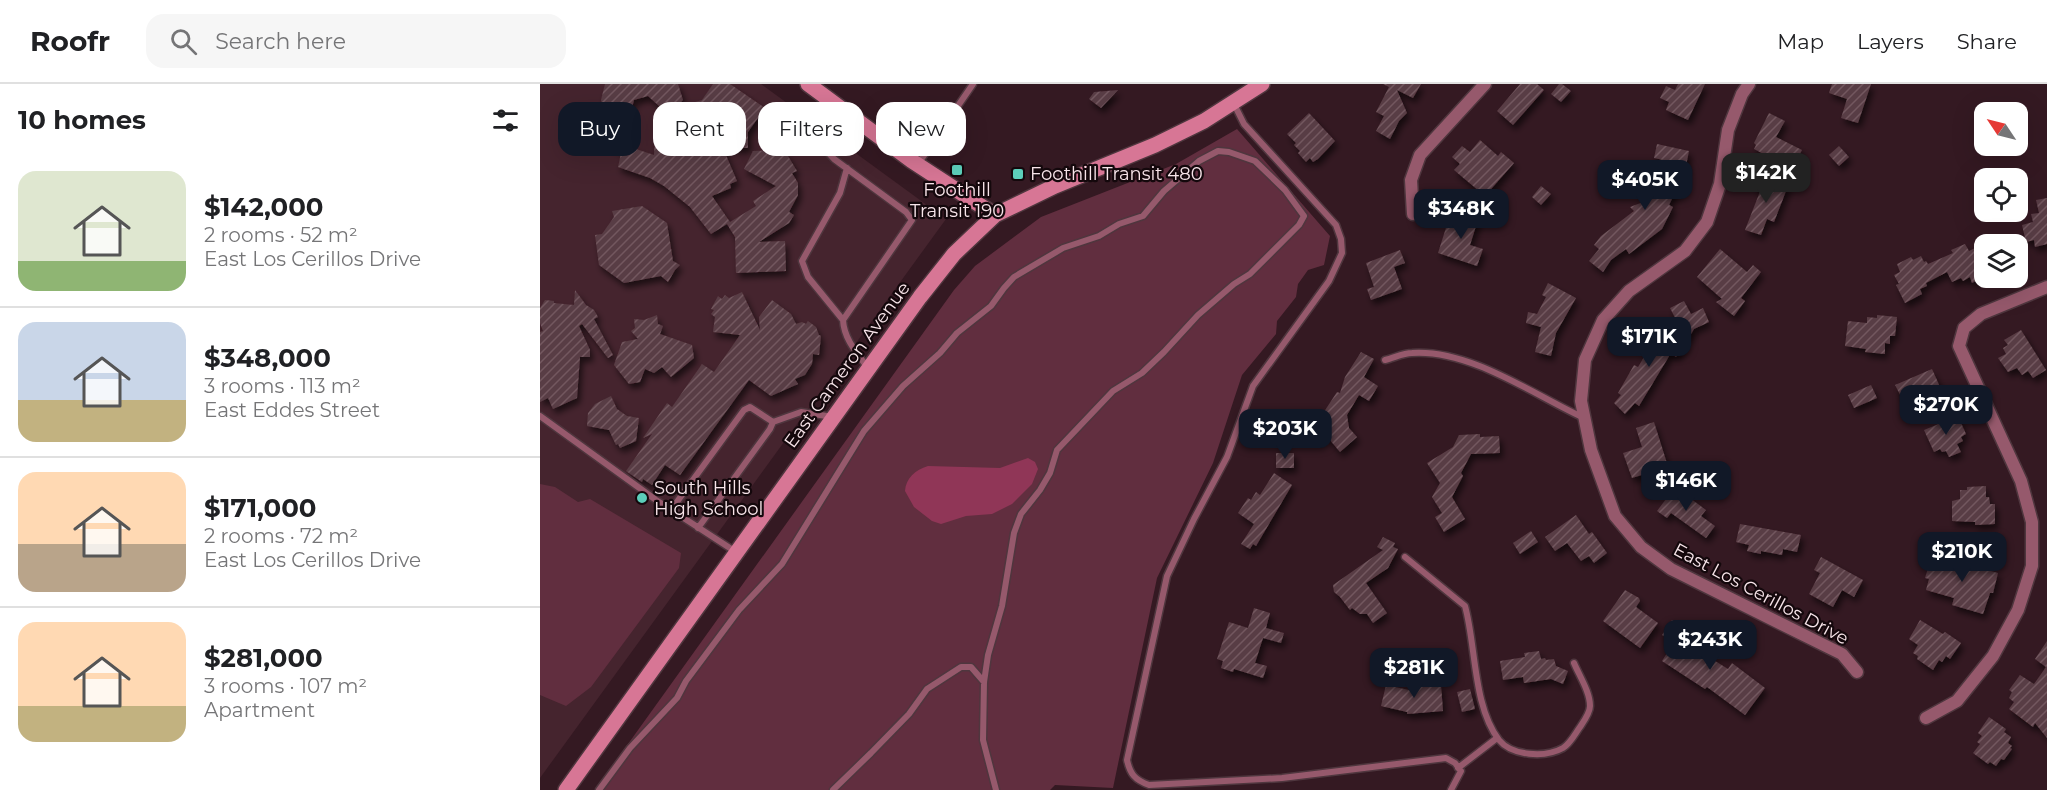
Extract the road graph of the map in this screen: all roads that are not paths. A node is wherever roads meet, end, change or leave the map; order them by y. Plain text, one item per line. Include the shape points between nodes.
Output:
1 (808, 84) edge
2 (974, 84) edge
3 (1262, 84) edge
4 (1485, 84) edge
5 (1749, 84) edge
6 (832, 102) edge
7 (1233, 103) junction
8 (864, 125) edge
9 (831, 156) edge
10 (918, 165) junction
11 (847, 168) junction
12 (995, 214) junction
13 (1413, 214) dead end
14 (2047, 287) edge
15 (843, 320) junction
16 (1385, 360) dead end
17 (868, 368) junction
18 (540, 416) edge
19 (834, 417) junction
20 (1584, 418) junction
21 (773, 422) junction
22 (671, 510) junction
23 (698, 528) junction
24 (736, 553) junction
25 (1405, 557) dead end
26 (1574, 663) dead end
27 (1857, 672) dead end
28 (984, 682) junction
29 (1926, 718) dead end
30 (1497, 738) junction
31 (1458, 768) junction
32 (566, 790) edge
33 (599, 790) edge
34 (832, 790) edge
35 (996, 790) edge
36 (1451, 790) edge

1 - 6 main road
2 - 10 lane
3 - 7 main road, East Cameron Avenue
4 - 13 street via 1420,155 1410,180
5 - 20 street, East Los Cerillos Drive via 1728,130 1720,184 1707,222 1685,250 1629,291 1603,320 1585,360 1581,401
7 - 12 main road, East Cameron Avenue via 1155,145
7 - 31 lane via 1244,124 1336,225 1342,253 1329,281 1253,386 1227,457 1167,576 1127,760 1129,770 1137,780 1149,785 1282,778 1446,758
8 - 10 main road
9 - 11 lane
10 - 12 main road
11 - 15 lane via 840,193 802,261 808,277
11 - 15 lane via 912,220
12 - 17 main road, East Cameron Avenue via 936,275
14 - 29 street via 1982,314 1964,328 1959,346 2021,481 2032,522 2031,566 2018,610 1993,656 1957,701
15 - 17 lane via 848,340
16 - 20 lane via 1411,352 1437,354 1472,364
17 - 19 main road, East Cameron Avenue
18 - 22 lane
19 - 21 lane via 801,412
19 - 24 main road, East Cameron Avenue
20 - 27 street, East Los Cerillos Drive via 1615,516 1641,548 1671,569 1842,654
21 - 22 lane via 750,406 744,410
21 - 23 lane
22 - 23 lane
23 - 24 lane
24 - 32 main road, East Cameron Avenue
25 - 30 lane via 1465,606 1478,687
26 - 30 lane via 1589,696 1590,709 1563,748 1543,754 1511,751
28 - 33 lane via 1014,533 1021,514 1050,473 1057,450 1113,391 1142,373 1198,315 1250,274 1304,216 1280,184 1255,161 1218,151 1199,161 1164,191 1143,216 1063,248 1014,278 991,306 903,386 864,431 782,564 739,610 677,698 630,748
28 - 34 lane via 971,667 961,667 927,689 909,714
28 - 35 lane via 983,740
30 - 31 lane
31 - 36 lane via 1461,771

